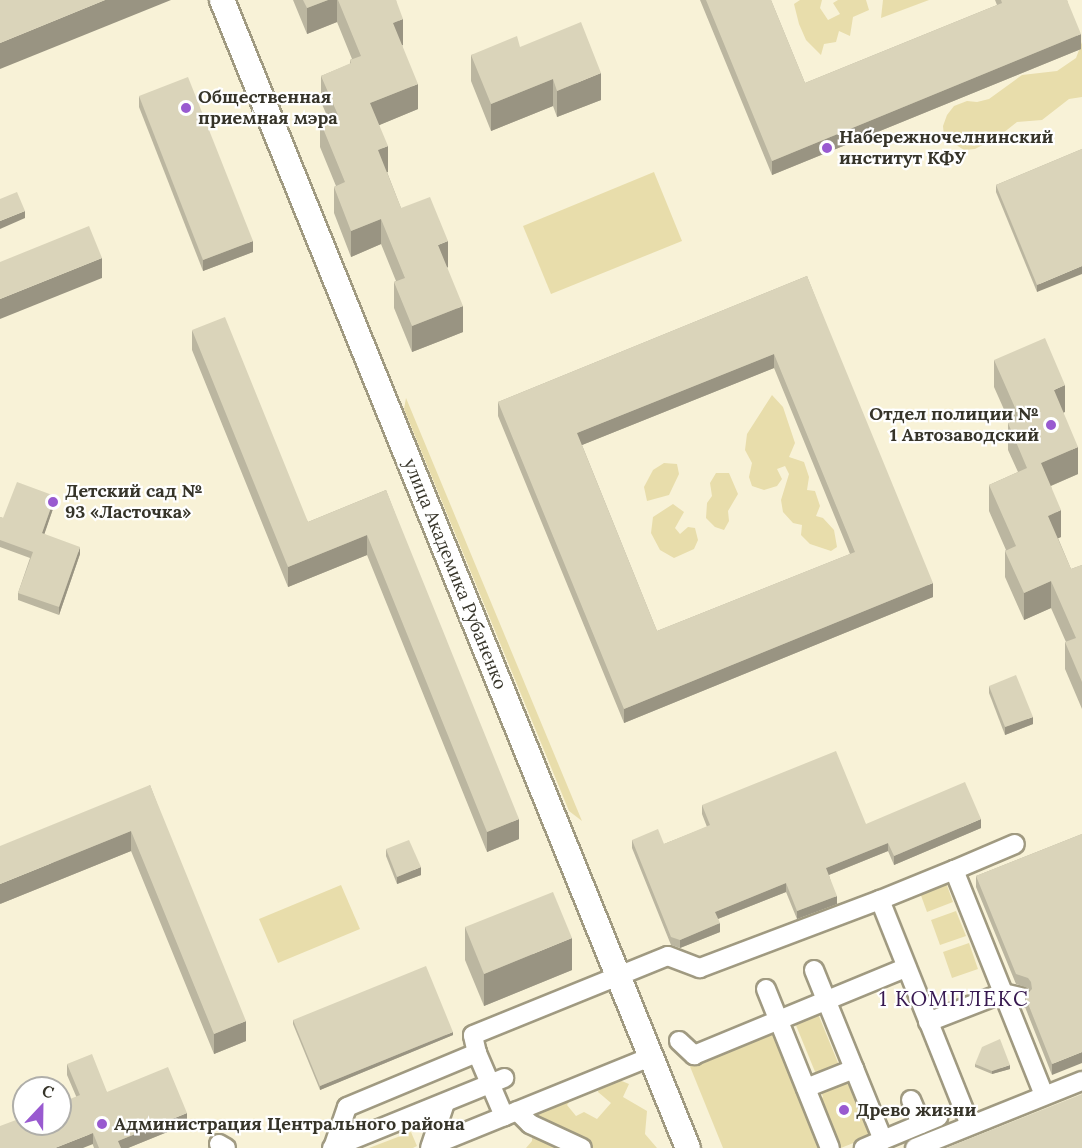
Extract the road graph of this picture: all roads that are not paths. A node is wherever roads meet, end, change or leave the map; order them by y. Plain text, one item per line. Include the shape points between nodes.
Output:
1 (222, 0) edge
2 (1015, 844) dead end
3 (954, 870) junction
4 (880, 900) junction
5 (907, 967) junction
6 (814, 970) dead end
7 (618, 976) junction
8 (766, 989) dead end
9 (1012, 995) junction
10 (826, 1001) junction
11 (778, 1020) junction
12 (928, 1022) junction
13 (676, 1046) dead end
14 (477, 1053) junction
15 (640, 1061) dead end
16 (854, 1070) junction
17 (1082, 1081) edge
18 (498, 1082) junction
19 (806, 1088) junction
20 (1044, 1095) junction
21 (911, 1100) dead end
22 (445, 1103) junction
23 (510, 1114) junction
24 (970, 1125) junction
25 (883, 1140) junction
26 (431, 1147) edge
27 (332, 1148) edge
28 (582, 1148) edge
29 (688, 1148) edge
30 (830, 1148) edge
31 (864, 1148) edge
32 (915, 1148) edge

1 - 7 street, улица Академика Рубаненко
2 - 3 street
3 - 4 street
3 - 9 street
4 - 5 street
4 - 7 street via 700,968 668,956
5 - 10 street
5 - 12 street
6 - 10 street
7 - 14 street via 473,1035
7 - 29 street, улица Академика Рубаненко
8 - 11 street
9 - 12 street
9 - 20 street
10 - 11 street
10 - 16 street
11 - 13 street via 694,1055
11 - 19 street
12 - 24 street
14 - 18 street
14 - 27 street via 347,1107
15 - 23 street
16 - 19 street
16 - 25 street
17 - 20 street
18 - 22 street
18 - 23 street
19 - 30 street
20 - 24 street
21 - 25 street via 929,1120
22 - 26 street
22 - 27 street
23 - 26 street
23 - 28 street
24 - 32 street
25 - 31 street

